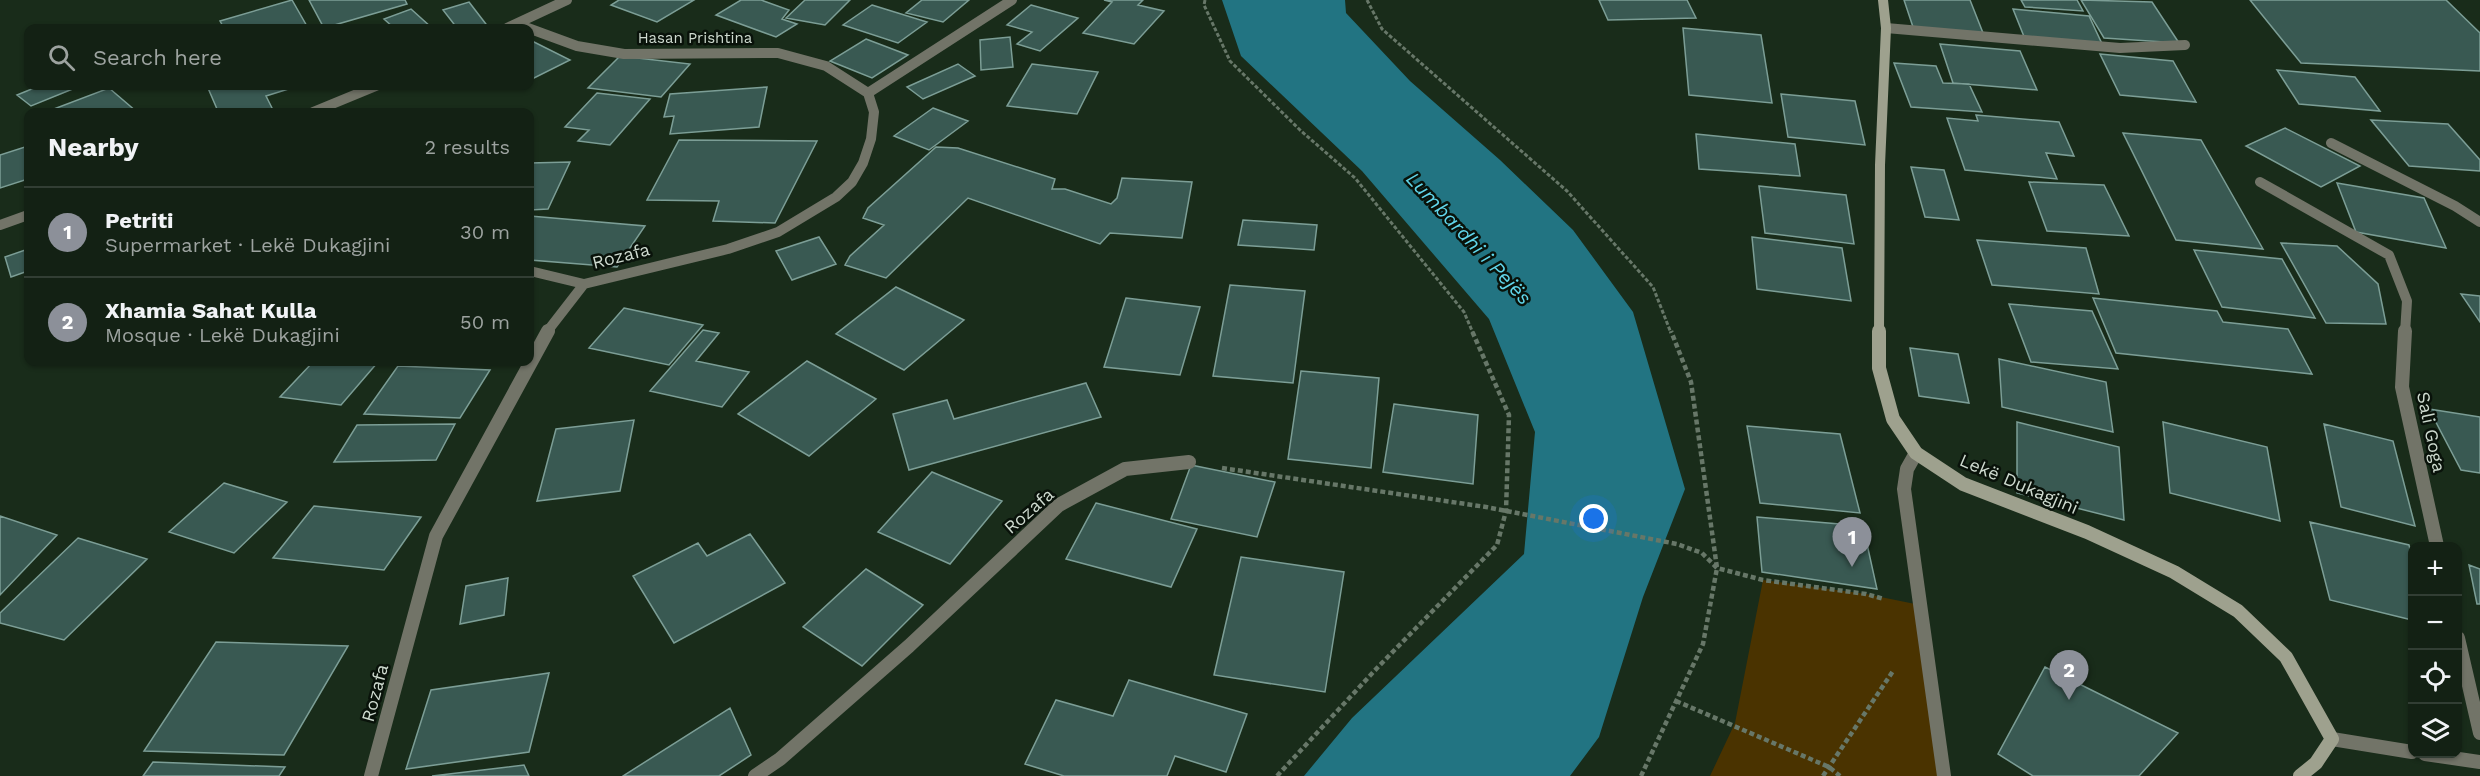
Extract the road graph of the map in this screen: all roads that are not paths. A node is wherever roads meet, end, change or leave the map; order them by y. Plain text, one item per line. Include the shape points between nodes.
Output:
1 (567, 0) edge
2 (1012, 0) edge
3 (1883, 0) edge
4 (517, 24) edge
5 (1886, 28) junction
6 (534, 30) edge
7 (2185, 45) dead end
8 (366, 90) edge
9 (868, 93) junction
10 (323, 108) edge
11 (2331, 143) dead end
12 (2260, 182) dead end
13 (24, 216) edge
14 (2480, 222) edge
15 (0, 225) edge
16 (534, 272) edge
17 (584, 284) junction
18 (534, 355) edge
19 (528, 366) edge
20 (1916, 453) junction
21 (1189, 462) road end
22 (2435, 542) edge
23 (2460, 650) edge
24 (2480, 733) edge
25 (2332, 739) junction
26 (2408, 751) edge
27 (2455, 758) edge
28 (2480, 762) edge
29 (371, 776) edge
30 (754, 776) edge
31 (1944, 776) edge
32 (2300, 776) edge

1 - 4 street
2 - 9 street
3 - 5 street, Lekë Dukagjini
5 - 7 street via 2120,48
5 - 20 street, Lekë Dukagjini via 1880,165 1879,368 1893,419
6 - 9 street, Hasan Prishtina via 577,46 624,54 778,53 826,66
8 - 10 street
9 - 17 street, Rozafa via 874,112 871,139 852,182 836,197 778,232 738,246
11 - 14 street
12 - 22 street, Sali Goga via 2389,255 2407,301 2402,387
13 - 15 street
16 - 17 street
17 - 18 street, Rozafa
19 - 29 street, Rozafa via 436,536
20 - 25 street, Lekë Dukagjini via 1963,484 2087,532 2174,572 2238,610 2286,657
20 - 31 street via 1907,469 1904,489
21 - 30 street, Rozafa via 1125,470 1059,505 900,653 780,759
23 - 24 street
25 - 26 street
25 - 32 street via 2316,763
27 - 28 street

